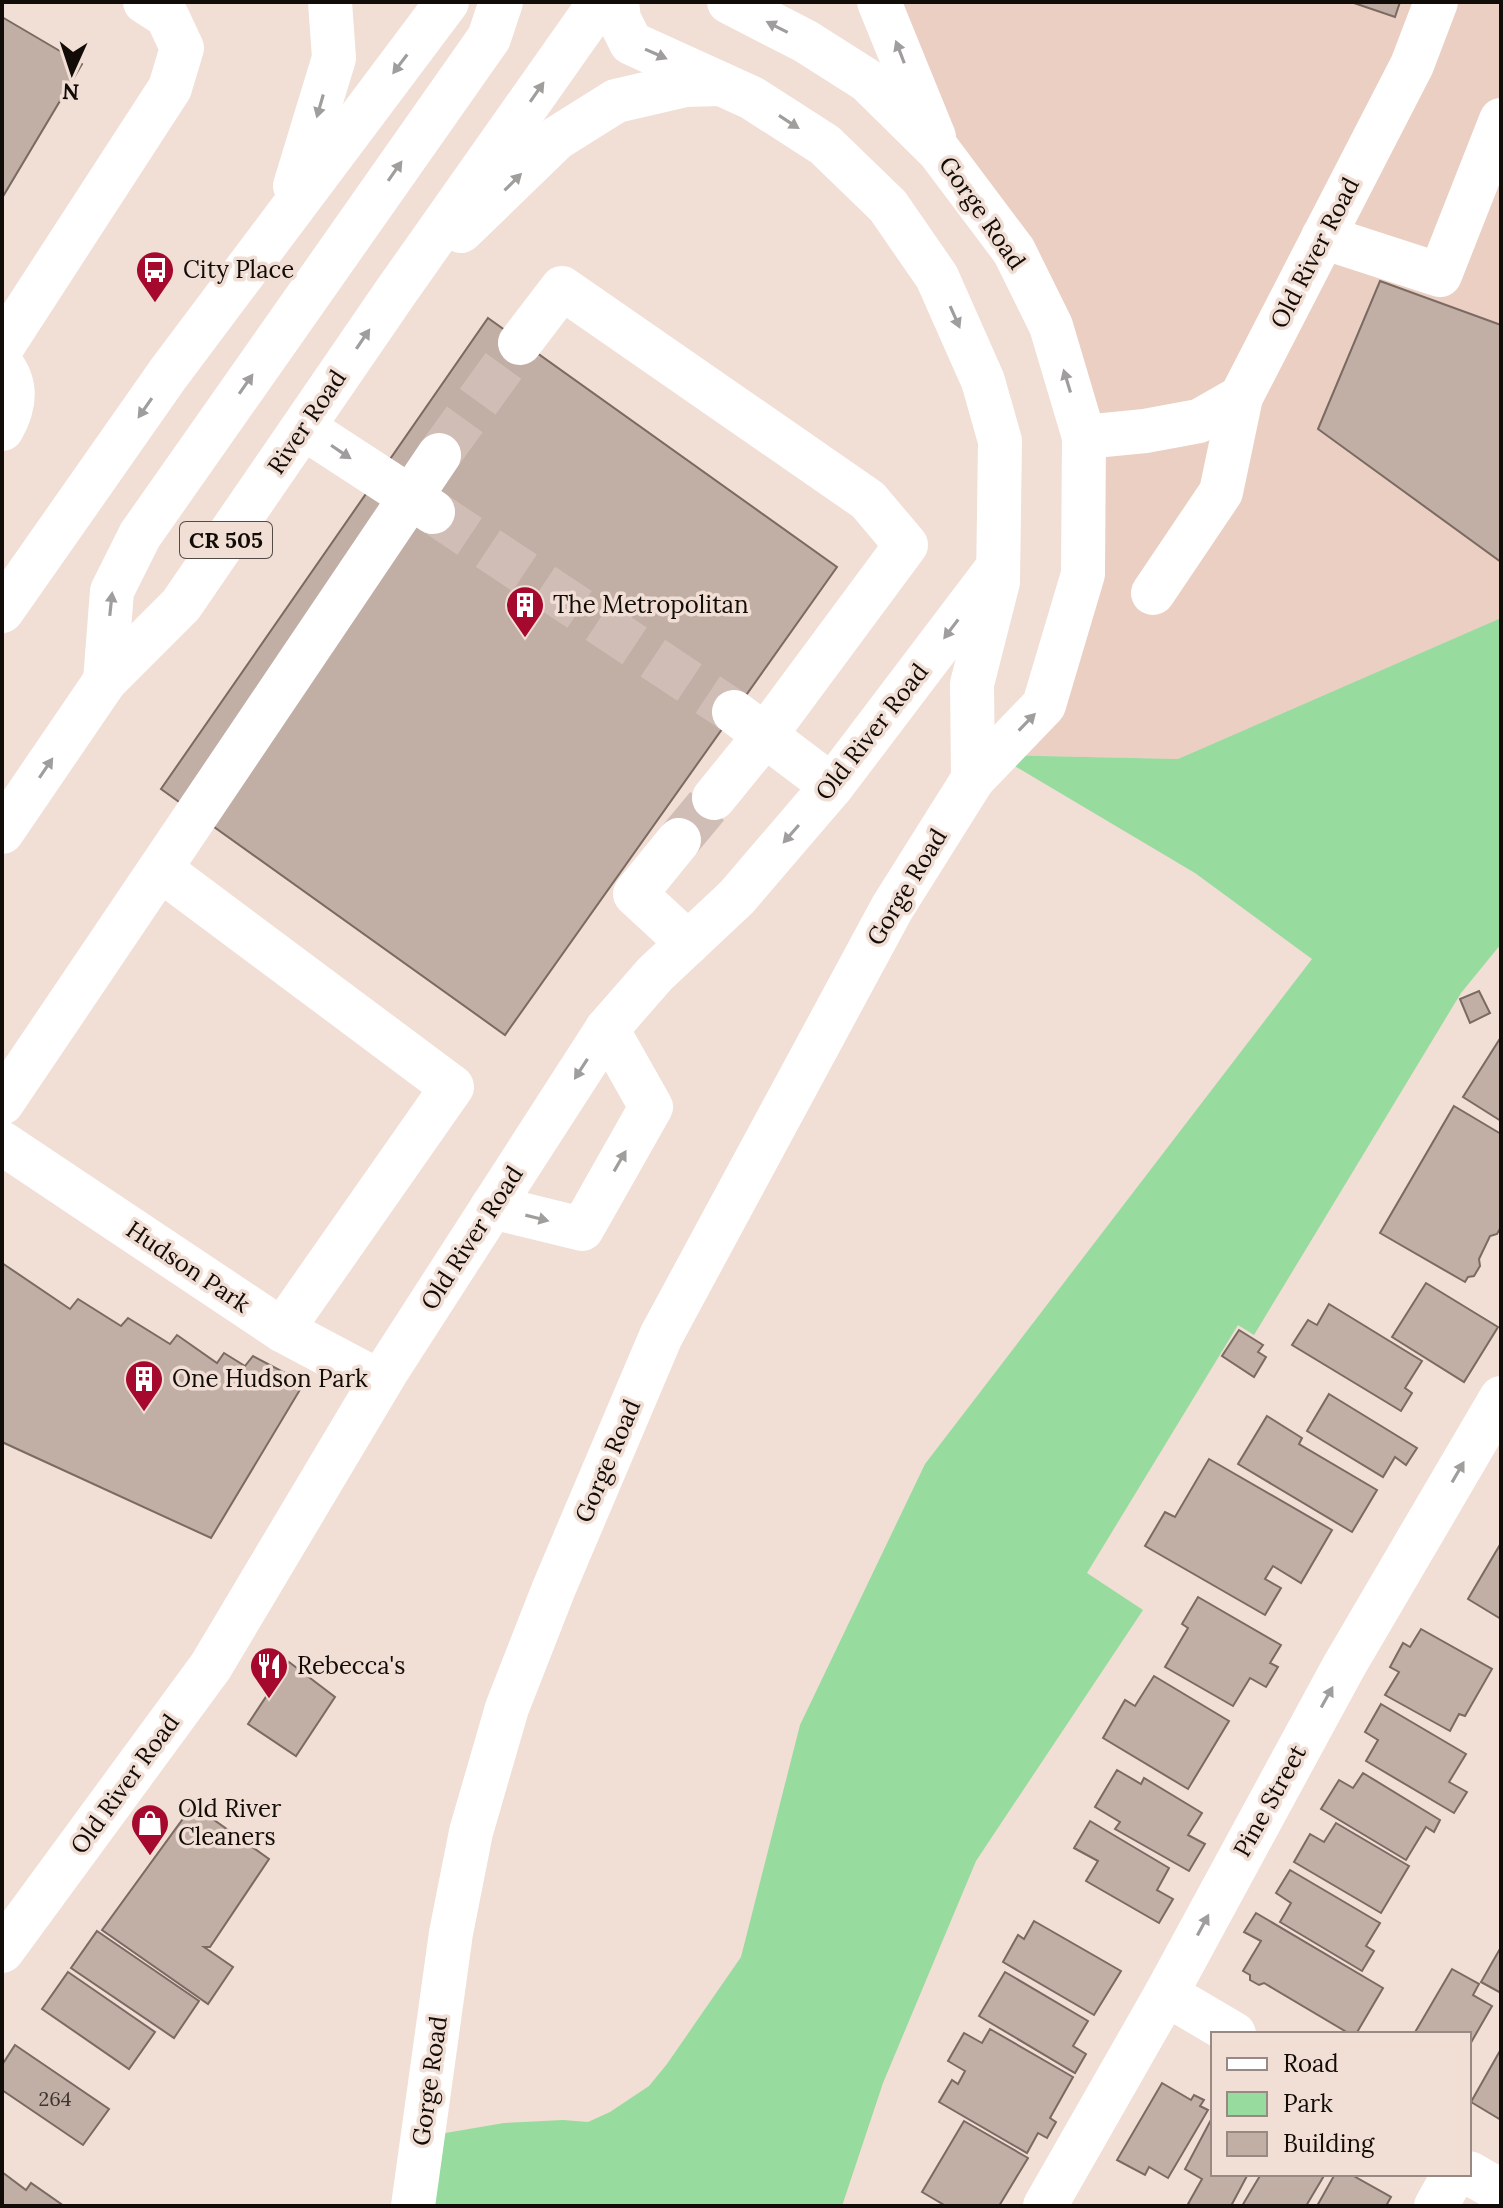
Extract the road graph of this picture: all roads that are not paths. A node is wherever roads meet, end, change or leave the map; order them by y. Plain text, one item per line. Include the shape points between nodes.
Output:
1 (145, 2) edge
2 (330, 2) edge
3 (447, 2) edge
4 (501, 2) edge
5 (600, 2) edge
6 (617, 2) edge
7 (729, 2) edge
8 (879, 2) edge
9 (1436, 2) edge
10 (721, 84) junction
11 (1501, 120) edge
12 (939, 151) junction
13 (283, 221) junction
14 (1323, 237) junction
15 (395, 293) junction
16 (520, 343) tunnel mouth
17 (2, 347) edge
18 (2, 365) edge
19 (1241, 397) junction
20 (304, 428) junction
21 (2, 429) edge
22 (1084, 437) junction
23 (439, 455) tunnel mouth
24 (421, 505) junction
25 (998, 567) junction
26 (1153, 593) dead end
27 (2, 611) edge
28 (105, 681) junction
29 (750, 723) junction
30 (973, 779) junction
31 (832, 786) junction
32 (714, 798) tunnel mouth
33 (2, 832) edge
34 (679, 840) tunnel mouth
35 (160, 869) junction
36 (688, 943) junction
37 (607, 1029) junction
38 (2, 1103) edge
39 (2, 1143) edge
40 (492, 1207) junction
41 (282, 1330) junction
42 (384, 1376) junction
43 (1501, 1398) edge
44 (2, 1951) edge
45 (1166, 1994) junction
46 (1231, 2032) edge
47 (1471, 2174) edge
48 (1453, 2176) edge
49 (1501, 2191) edge
50 (413, 2206) edge
51 (1045, 2206) edge
52 (1436, 2206) edge

1 - 17 main road via 167,16 182,48 170,88
2 -> 13 main road via 334,58
3 -> 13 main road
28 -> 4 main road via 112,591 140,535 489,38
15 -> 5 main road, River Road / CR 505
6 -> 10 main road via 631,43
12 -> 7 main road, Gorge Road via 868,81
12 -> 8 main road
9 - 14 main road, Old River Road via 1412,65
15 -> 10 main road via 557,138 616,101 685,85
10 -> 25 main road via 825,145 888,206 937,277 983,381 1000,441
11 - 14 main road via 1440,275
22 -> 12 main road, Gorge Road via 1051,326 1014,251
13 -> 27 main road
14 - 19 main road, Old River Road
20 -> 15 main road, River Road / CR 505
16 - 29 main road via 562,288 868,500 906,545
18 - 21 main road via 14,393
19 - 22 main road via 1199,421
19 - 26 main road, Old River Road via 1221,492
20 -> 24 main road
20 - 28 main road, River Road / CR 505 via 181,605
30 -> 22 main road, Gorge Road via 1044,705 1083,574
23 - 24 main road
24 - 35 main road
25 - 30 main road via 972,684
25 -> 31 main road, Old River Road
33 -> 28 main road, River Road / CR 505
29 - 31 main road
29 - 32 main road
30 - 50 main road, Gorge Road via 892,908 661,1336 554,1588 507,1708 471,1832 451,1933
31 -> 36 main road, Old River Road via 737,897
34 - 36 main road via 635,894
35 - 38 main road
35 - 41 main road via 452,1087
36 - 37 main road, Old River Road
37 -> 40 main road, Old River Road
40 -> 37 main road via 582,1229 651,1107
39 - 41 main road, Hudson Park
40 - 42 main road, Old River Road
41 - 42 main road, Hudson Park
42 - 44 main road, Old River Road via 211,1666
45 -> 43 main road, Pine Street via 1344,1666
45 - 46 main road
45 - 51 main road, Pine Street
47 - 49 main road
48 - 52 main road

